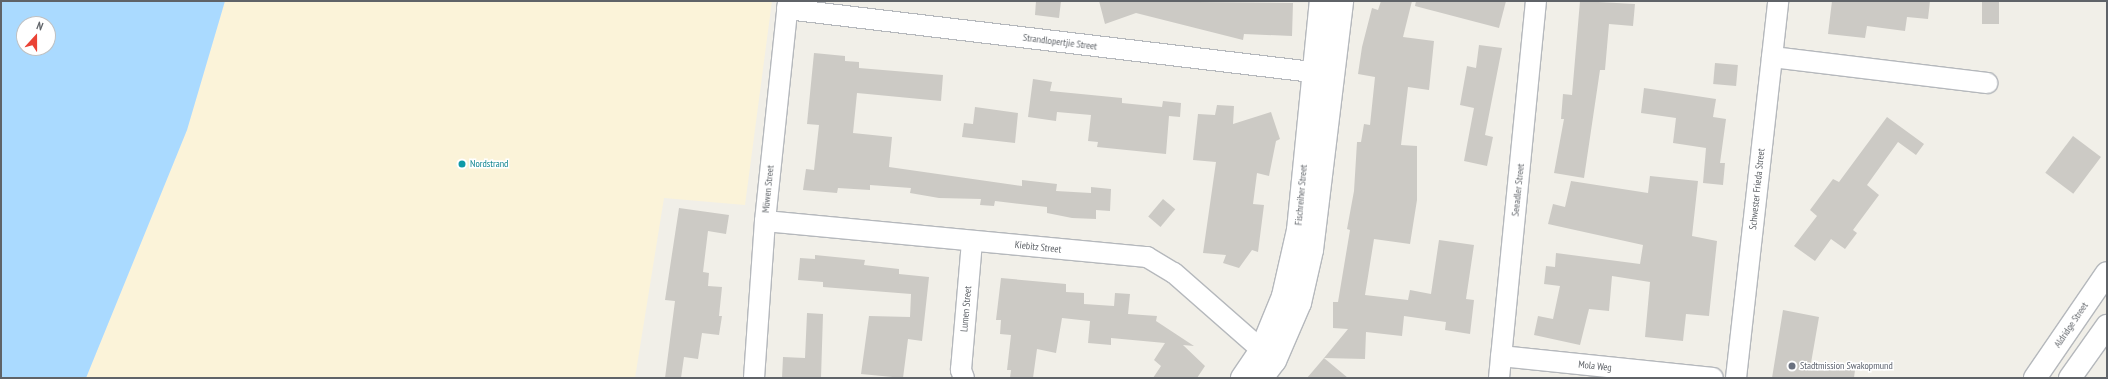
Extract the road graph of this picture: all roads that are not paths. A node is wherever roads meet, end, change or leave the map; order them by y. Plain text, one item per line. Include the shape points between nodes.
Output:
1 (1321, 1) edge
2 (1342, 1) edge
3 (1536, 1) edge
4 (1778, 1) edge
5 (788, 5) edge
6 (1772, 57) junction
7 (1312, 72) junction
8 (1334, 75) junction
9 (1987, 83) dead end
10 (765, 221) junction
11 (972, 241) junction
12 (2107, 273) edge
13 (2107, 326) edge
14 (1501, 356) junction
15 (1266, 363) edge
16 (754, 378) edge
17 (964, 378) edge
18 (1242, 378) edge
19 (1499, 378) edge
20 (1713, 378) edge
21 (1736, 378) edge
22 (2035, 378) edge
23 (2070, 378) edge

1 - 7 street, Fischreiher Street
2 - 8 street, Fischreiher Street
3 - 14 street, Seeadler Street
4 - 6 street, Schwester Frieda Street
5 - 7 street, Strandlopertjie Street
5 - 10 street, Möwen Street
6 - 9 street
6 - 21 street, Schwester Frieda Street
7 - 8 street, Strandlopertjie Street
7 - 15 street, Fischreiher Street via 1298,230
8 - 15 street, Fischreiher Street via 1312,250 1300,303
10 - 11 street, Kiebitz Street
10 - 16 street, Möwen Street
11 - 15 street, Kiebitz Street via 1148,257 1174,273
11 - 17 street, Lumen Street via 961,370
12 - 22 street, Aldridge Street
13 - 23 street
14 - 19 street, Seeadler Street
14 - 20 street, Mola Weg
15 - 18 street, Fischreiher Street

